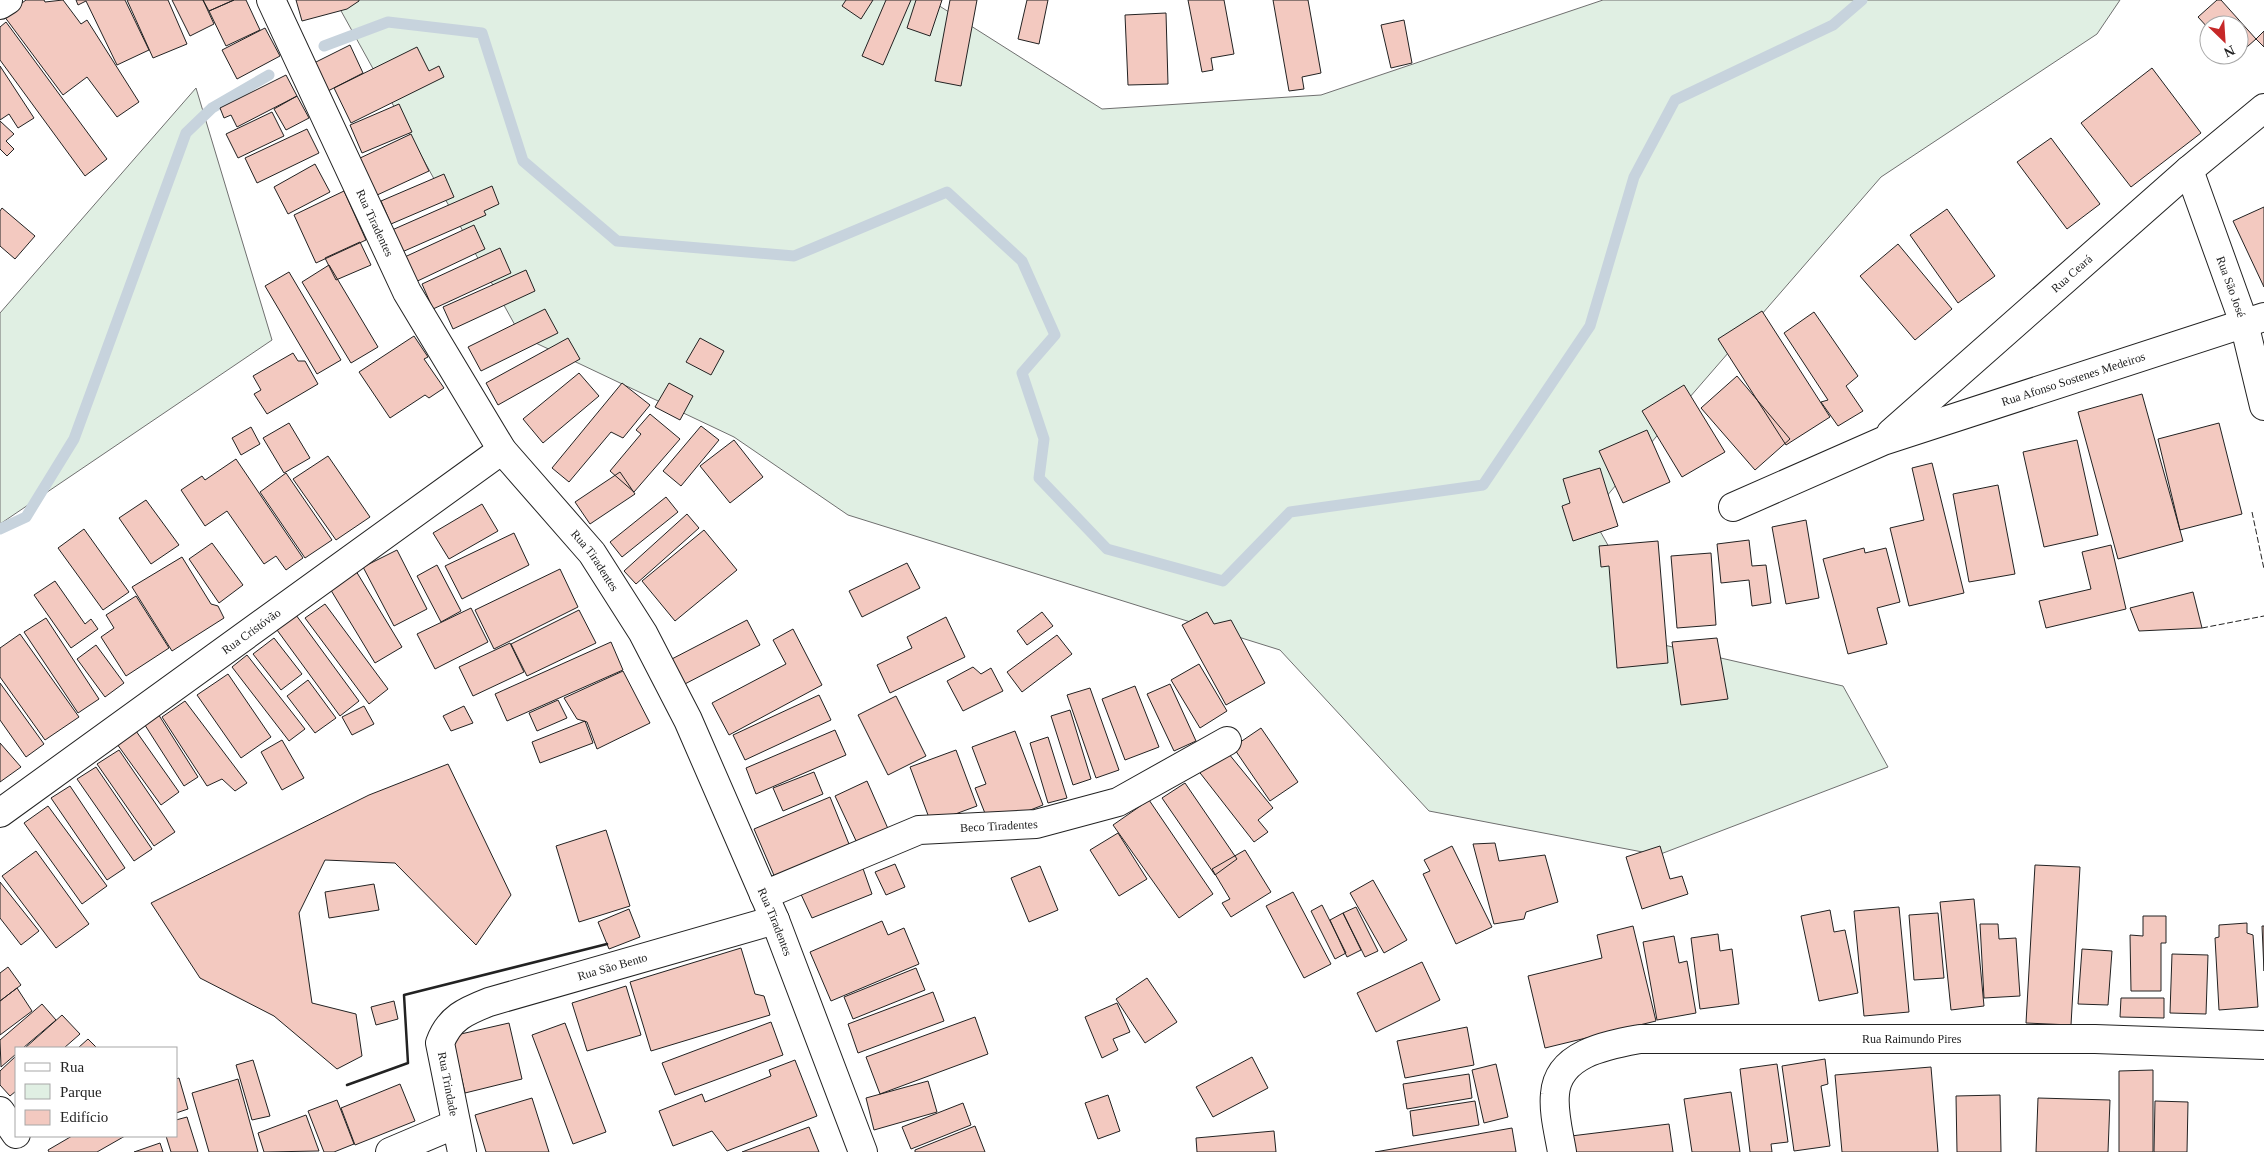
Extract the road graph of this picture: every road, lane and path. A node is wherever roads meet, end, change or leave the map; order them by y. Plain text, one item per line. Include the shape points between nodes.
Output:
1 (8, 0) edge
2 (271, 0) edge
3 (0, 5) edge
4 (2264, 108) edge
5 (2189, 170) junction
6 (2254, 320) edge
7 (2264, 406) edge
8 (1882, 441) junction
9 (502, 450) junction
10 (1733, 507) dead end
11 (1227, 741) dead end
12 (0, 813) edge
13 (764, 895) junction
14 (775, 920) junction
15 (454, 1019) joint
16 (2264, 1045) edge
17 (0, 1111) edge
18 (456, 1124) junction
19 (15, 1132) edge
20 (18, 1137) edge
21 (29, 1152) edge
22 (390, 1152) edge
23 (462, 1152) edge
24 (863, 1152) edge
25 (1562, 1152) edge

1 - 3 street
2 - 9 street, Rua Tiradentes via 407,292
4 - 5 street, Rua Ceará
5 - 6 street, Rua São José
5 - 8 street, Rua Ceará
6 - 7 street, Rua São José
6 - 8 street, Rua Afonso Sostenes Medeiros
8 - 10 street
9 - 12 street, Rua Cristóvão
9 - 13 street, Rua Tiradentes via 592,553 643,633 688,720
11 - 13 street, Beco Tiradentes via 1118,802 1036,824 919,830
13 - 14 street, Rua Tiradentes
14 - 15 street, Rua São Bento via 489,1002
14 - 24 street, Rua Tiradentes
15 - 18 street, Rua Trindade via 444,1031 440,1043
16 - 25 street, Rua Raimundo Pires via 2094,1040 1640,1039 1582,1055 1557,1080 1555,1096
17 - 19 street
18 - 22 street
18 - 23 street, Rua Trindade
20 - 21 street

